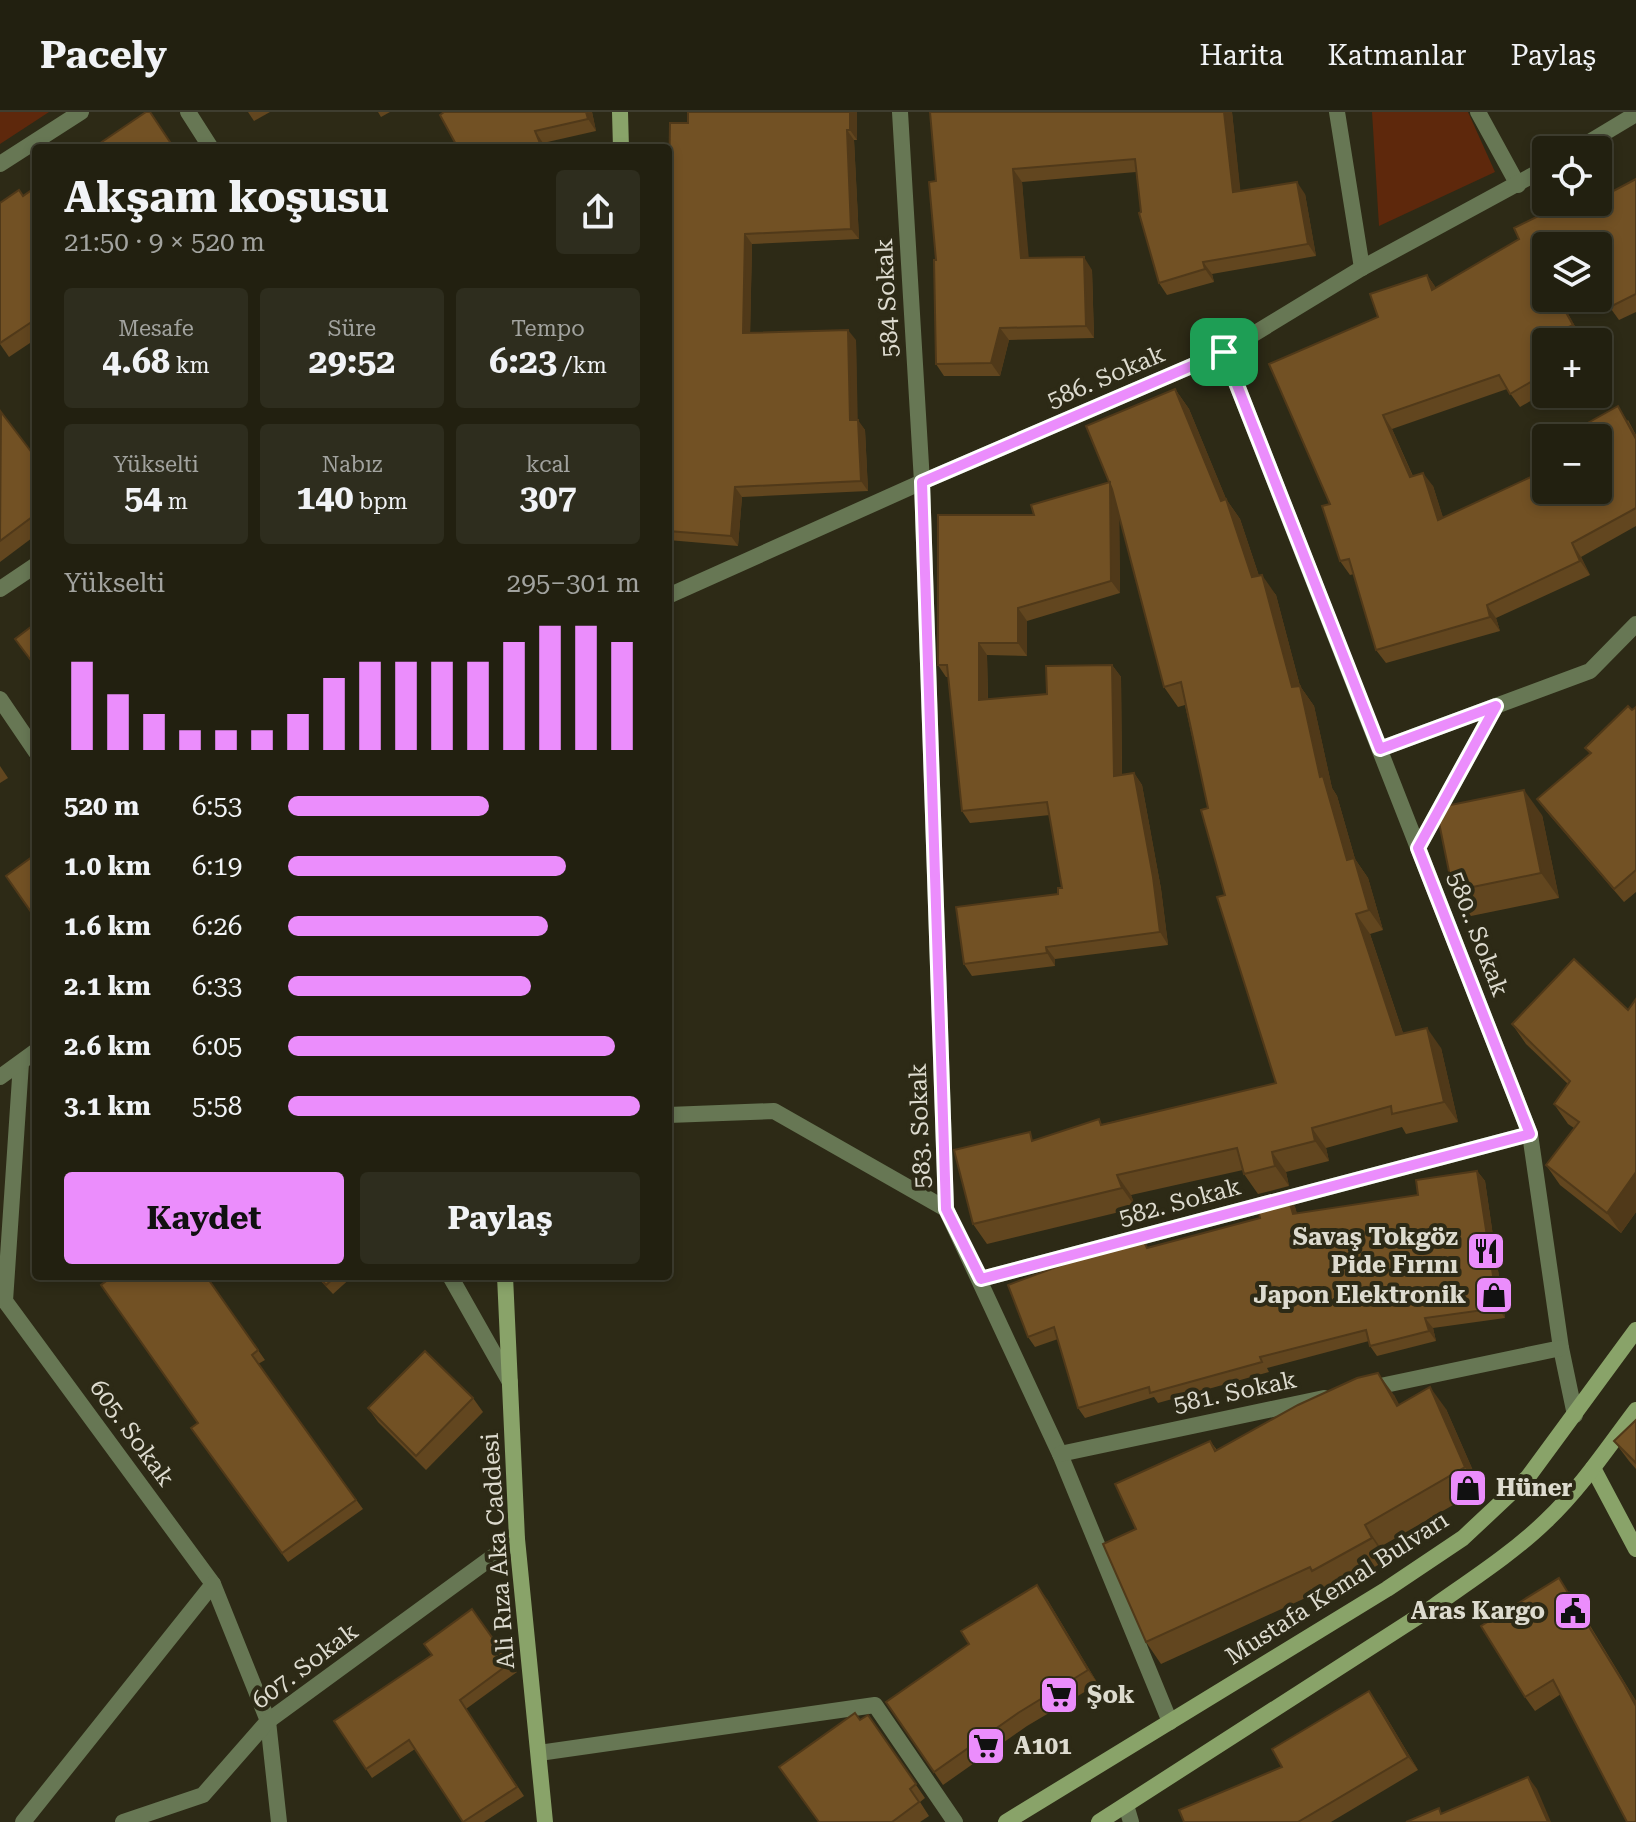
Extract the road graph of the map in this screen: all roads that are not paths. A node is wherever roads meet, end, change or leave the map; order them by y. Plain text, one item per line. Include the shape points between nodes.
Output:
1 (81, 112) edge
2 (188, 112) edge
3 (620, 112) edge
4 (900, 112) edge
5 (1337, 112) edge
6 (1478, 112) edge
7 (1636, 114) edge
8 (1599, 136) edge
9 (208, 144) edge
10 (621, 144) edge
11 (0, 164) edge
12 (1532, 176) edge
13 (1518, 185) junction
14 (1362, 268) junction
15 (1224, 352) junction
16 (922, 482) junction
17 (32, 568) edge
18 (0, 589) edge
19 (672, 594) edge
20 (1636, 624) edge
21 (0, 699) edge
22 (1496, 706) junction
23 (32, 746) edge
24 (1380, 749) junction
25 (1418, 848) junction
26 (32, 1054) edge
27 (21, 1063) junction
28 (0, 1077) edge
29 (672, 1115) edge
30 (1530, 1134) junction
31 (946, 1209) junction
32 (981, 1279) junction
33 (452, 1280) edge
34 (505, 1280) edge
35 (3, 1304) edge
36 (1636, 1330) edge
37 (1561, 1348) junction
38 (510, 1382) junction
39 (1636, 1410) edge
40 (1575, 1415) junction
41 (1060, 1454) junction
42 (1593, 1468) junction
43 (517, 1539) junction
44 (1636, 1549) edge
45 (213, 1584) junction
46 (268, 1721) junction
47 (1170, 1722) junction
48 (539, 1753) junction
49 (1126, 1805) junction
50 (23, 1822) edge
51 (123, 1822) edge
52 (279, 1822) edge
53 (545, 1822) edge
54 (955, 1822) edge
55 (1006, 1822) edge
56 (1099, 1822) edge
57 (1131, 1822) edge

1 - 11 street
2 - 9 street
3 - 10 main road
4 - 16 street, 584 Sokak
5 - 14 street
6 - 13 street
7 - 8 street
12 - 13 street, 586. Sokak
13 - 14 street, 586. Sokak
14 - 15 street, 586. Sokak
15 - 16 street, 586. Sokak
15 - 24 street, 580.. Sokak
16 - 19 street, 586. Sokak
16 - 31 street, 583. Sokak
17 - 18 street
20 - 22 street via 1590,671
21 - 23 street
22 - 24 street
22 - 25 street
24 - 25 street, 580.. Sokak
25 - 30 street, 580.. Sokak
26 - 27 street
27 - 28 street
27 - 35 street, 605. Sokak
29 - 31 street via 774,1111
30 - 32 street, 582. Sokak
30 - 37 street, 580.. Sokak
31 - 32 street, 583. Sokak
32 - 41 street, 583. Sokak
33 - 38 street
34 - 38 main road, Ali Rıza Aka Caddesi
35 - 45 street, 605. Sokak
36 - 40 main road, Mustafa Kemal Bulvarı
37 - 40 street, 580.. Sokak
37 - 41 street, 581. Sokak
38 - 43 main road, Ali Rıza Aka Caddesi
39 - 42 main road
40 - 47 main road, Mustafa Kemal Bulvarı via 1528,1477 1463,1538
41 - 47 street, 583. Sokak
42 - 44 main road
42 - 49 main road via 1546,1521 1433,1607
43 - 46 street, 607. Sokak
43 - 48 main road, Ali Rıza Aka Caddesi
45 - 46 street, 605. Sokak
45 - 50 street
46 - 51 street, 607. Sokak via 203,1795
46 - 52 street, 605. Sokak
47 - 55 main road, Mustafa Kemal Bulvarı
48 - 53 main road, Ali Rıza Aka Caddesi
48 - 54 street via 875,1705
49 - 56 main road
49 - 57 street

